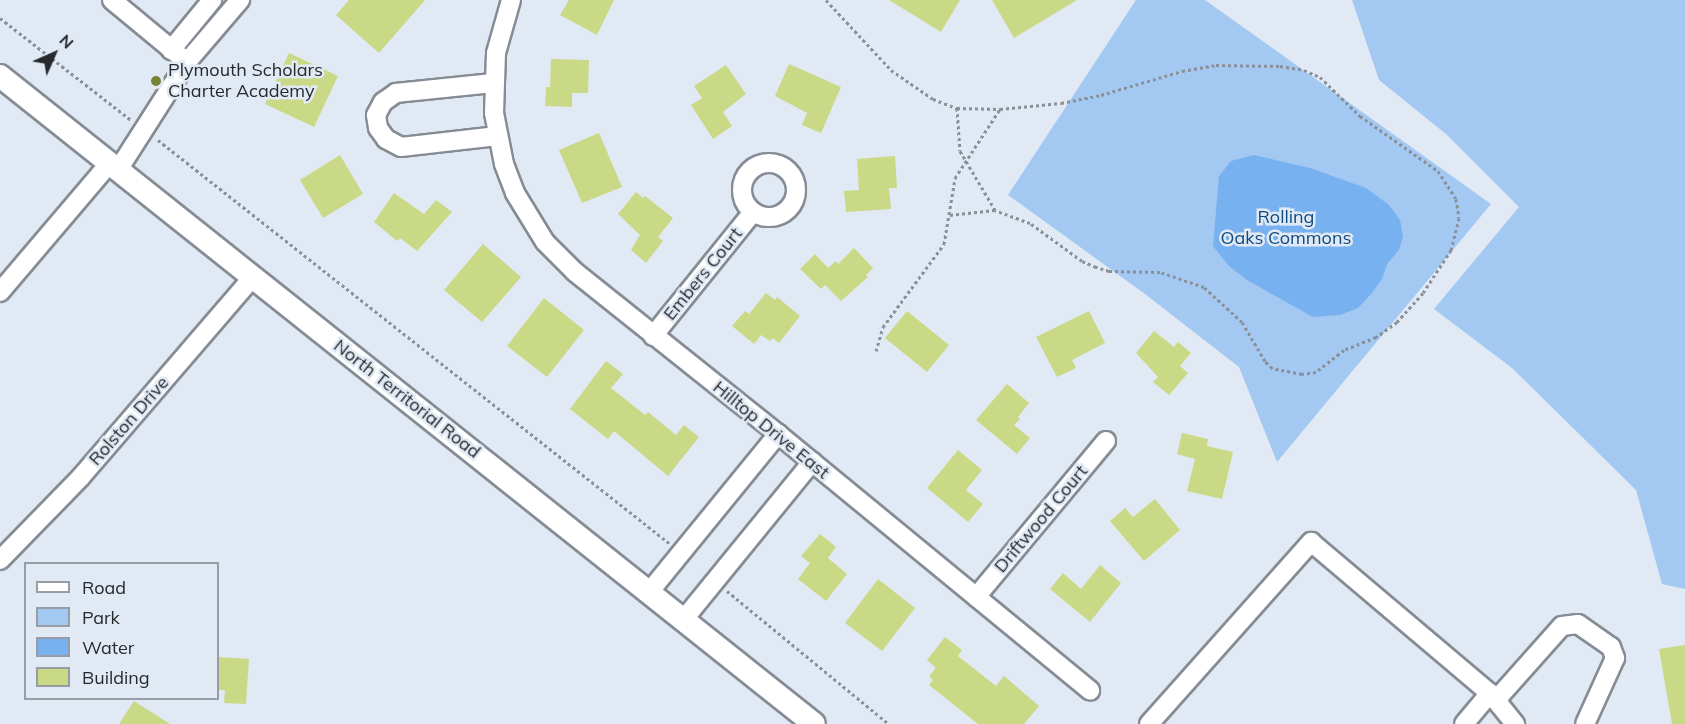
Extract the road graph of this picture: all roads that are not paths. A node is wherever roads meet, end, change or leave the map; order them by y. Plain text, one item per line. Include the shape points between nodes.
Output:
1 (112, 0) edge
2 (212, 0) edge
3 (240, 0) edge
4 (511, 0) edge
5 (171, 50) junction
6 (187, 62) junction
7 (0, 76) edge
8 (493, 84) junction
9 (497, 136) junction
10 (114, 167) junction
11 (753, 212) dead end
12 (253, 277) junction
13 (0, 292) edge
14 (653, 336) junction
15 (778, 434) junction
16 (1106, 441) dead end
17 (812, 462) junction
18 (0, 560) edge
19 (650, 591) junction
20 (976, 597) junction
21 (684, 619) junction
22 (1090, 690) dead end
23 (1493, 696) junction
24 (814, 724) edge
25 (1149, 724) edge
26 (1464, 724) edge
27 (1515, 724) edge
28 (1585, 724) edge

1 - 5 street
2 - 5 street
3 - 6 street
4 - 8 street, Hilltop Drive East via 496,53
5 - 6 street
6 - 10 street via 144,130
7 - 10 main road, North Territorial Road
8 - 9 street, Hilltop Drive East
8 - 9 street via 396,93 383,102 376,115 386,140 401,147
9 - 14 street, Hilltop Drive East via 515,193 545,242 574,272
10 - 12 main road, North Territorial Road
10 - 13 street
11 - 14 street, Embers Court
12 - 18 street, Rolston Drive via 80,478
12 - 19 main road, North Territorial Road
14 - 15 street, Hilltop Drive East
15 - 17 street, Hilltop Drive East
15 - 19 street
16 - 20 street, Driftwood Court
17 - 20 street, Hilltop Drive East
17 - 21 street
19 - 21 main road, North Territorial Road
20 - 22 street, Hilltop Drive East
21 - 24 main road, North Territorial Road
23 - 25 street via 1311,542
23 - 26 street
23 - 27 street
23 - 28 street via 1562,626 1578,624 1611,647 1615,658

